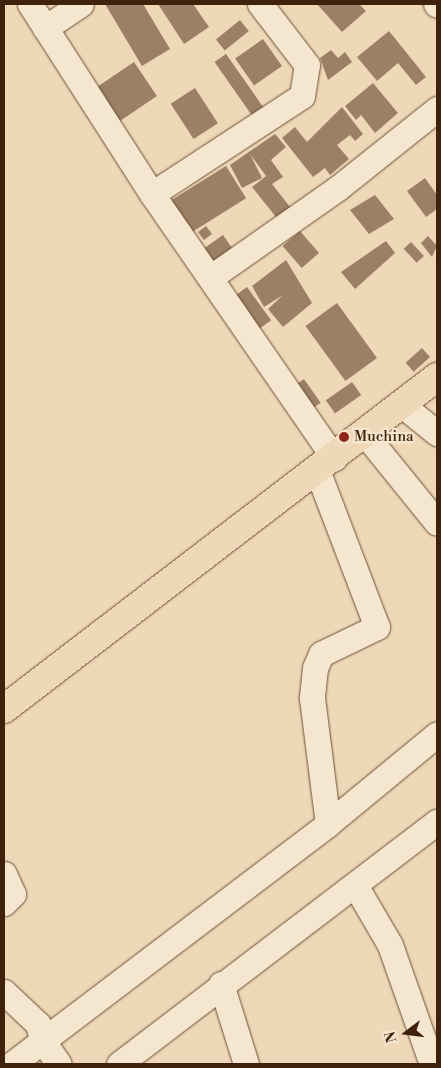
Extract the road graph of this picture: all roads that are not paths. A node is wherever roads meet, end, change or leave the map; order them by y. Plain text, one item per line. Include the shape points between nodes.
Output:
1 (30, 4) edge
2 (81, 4) edge
3 (267, 6) edge
4 (45, 28) junction
5 (437, 109) edge
6 (152, 194) junction
7 (211, 277) junction
8 (437, 378) edge
9 (402, 405) junction
10 (437, 433) edge
11 (365, 434) junction
12 (326, 464) junction
13 (437, 523) edge
14 (4, 708) edge
15 (437, 734) edge
16 (437, 822) edge
17 (328, 824) junction
18 (4, 874) edge
19 (355, 885) junction
20 (4, 903) edge
21 (221, 984) junction
22 (4, 992) edge
23 (42, 1040) junction
24 (12, 1064) edge
25 (59, 1064) edge
26 (119, 1064) edge
27 (246, 1064) edge
28 (432, 1064) edge

1 - 4 street
2 - 4 street
3 - 6 street via 307,65 302,96
4 - 6 street
5 - 7 street via 338,188
6 - 7 street
7 - 12 street
8 - 9 main road
9 - 10 street
9 - 11 main road
11 - 12 main road
11 - 13 street
12 - 14 main road
12 - 17 street via 377,627 321,654 315,668 312,698
15 - 17 street
16 - 19 street
17 - 23 street
18 - 20 street via 13,894
19 - 21 street
19 - 28 street via 390,945
21 - 26 street
21 - 27 street
22 - 23 street via 38,1024
23 - 24 street
23 - 25 street

